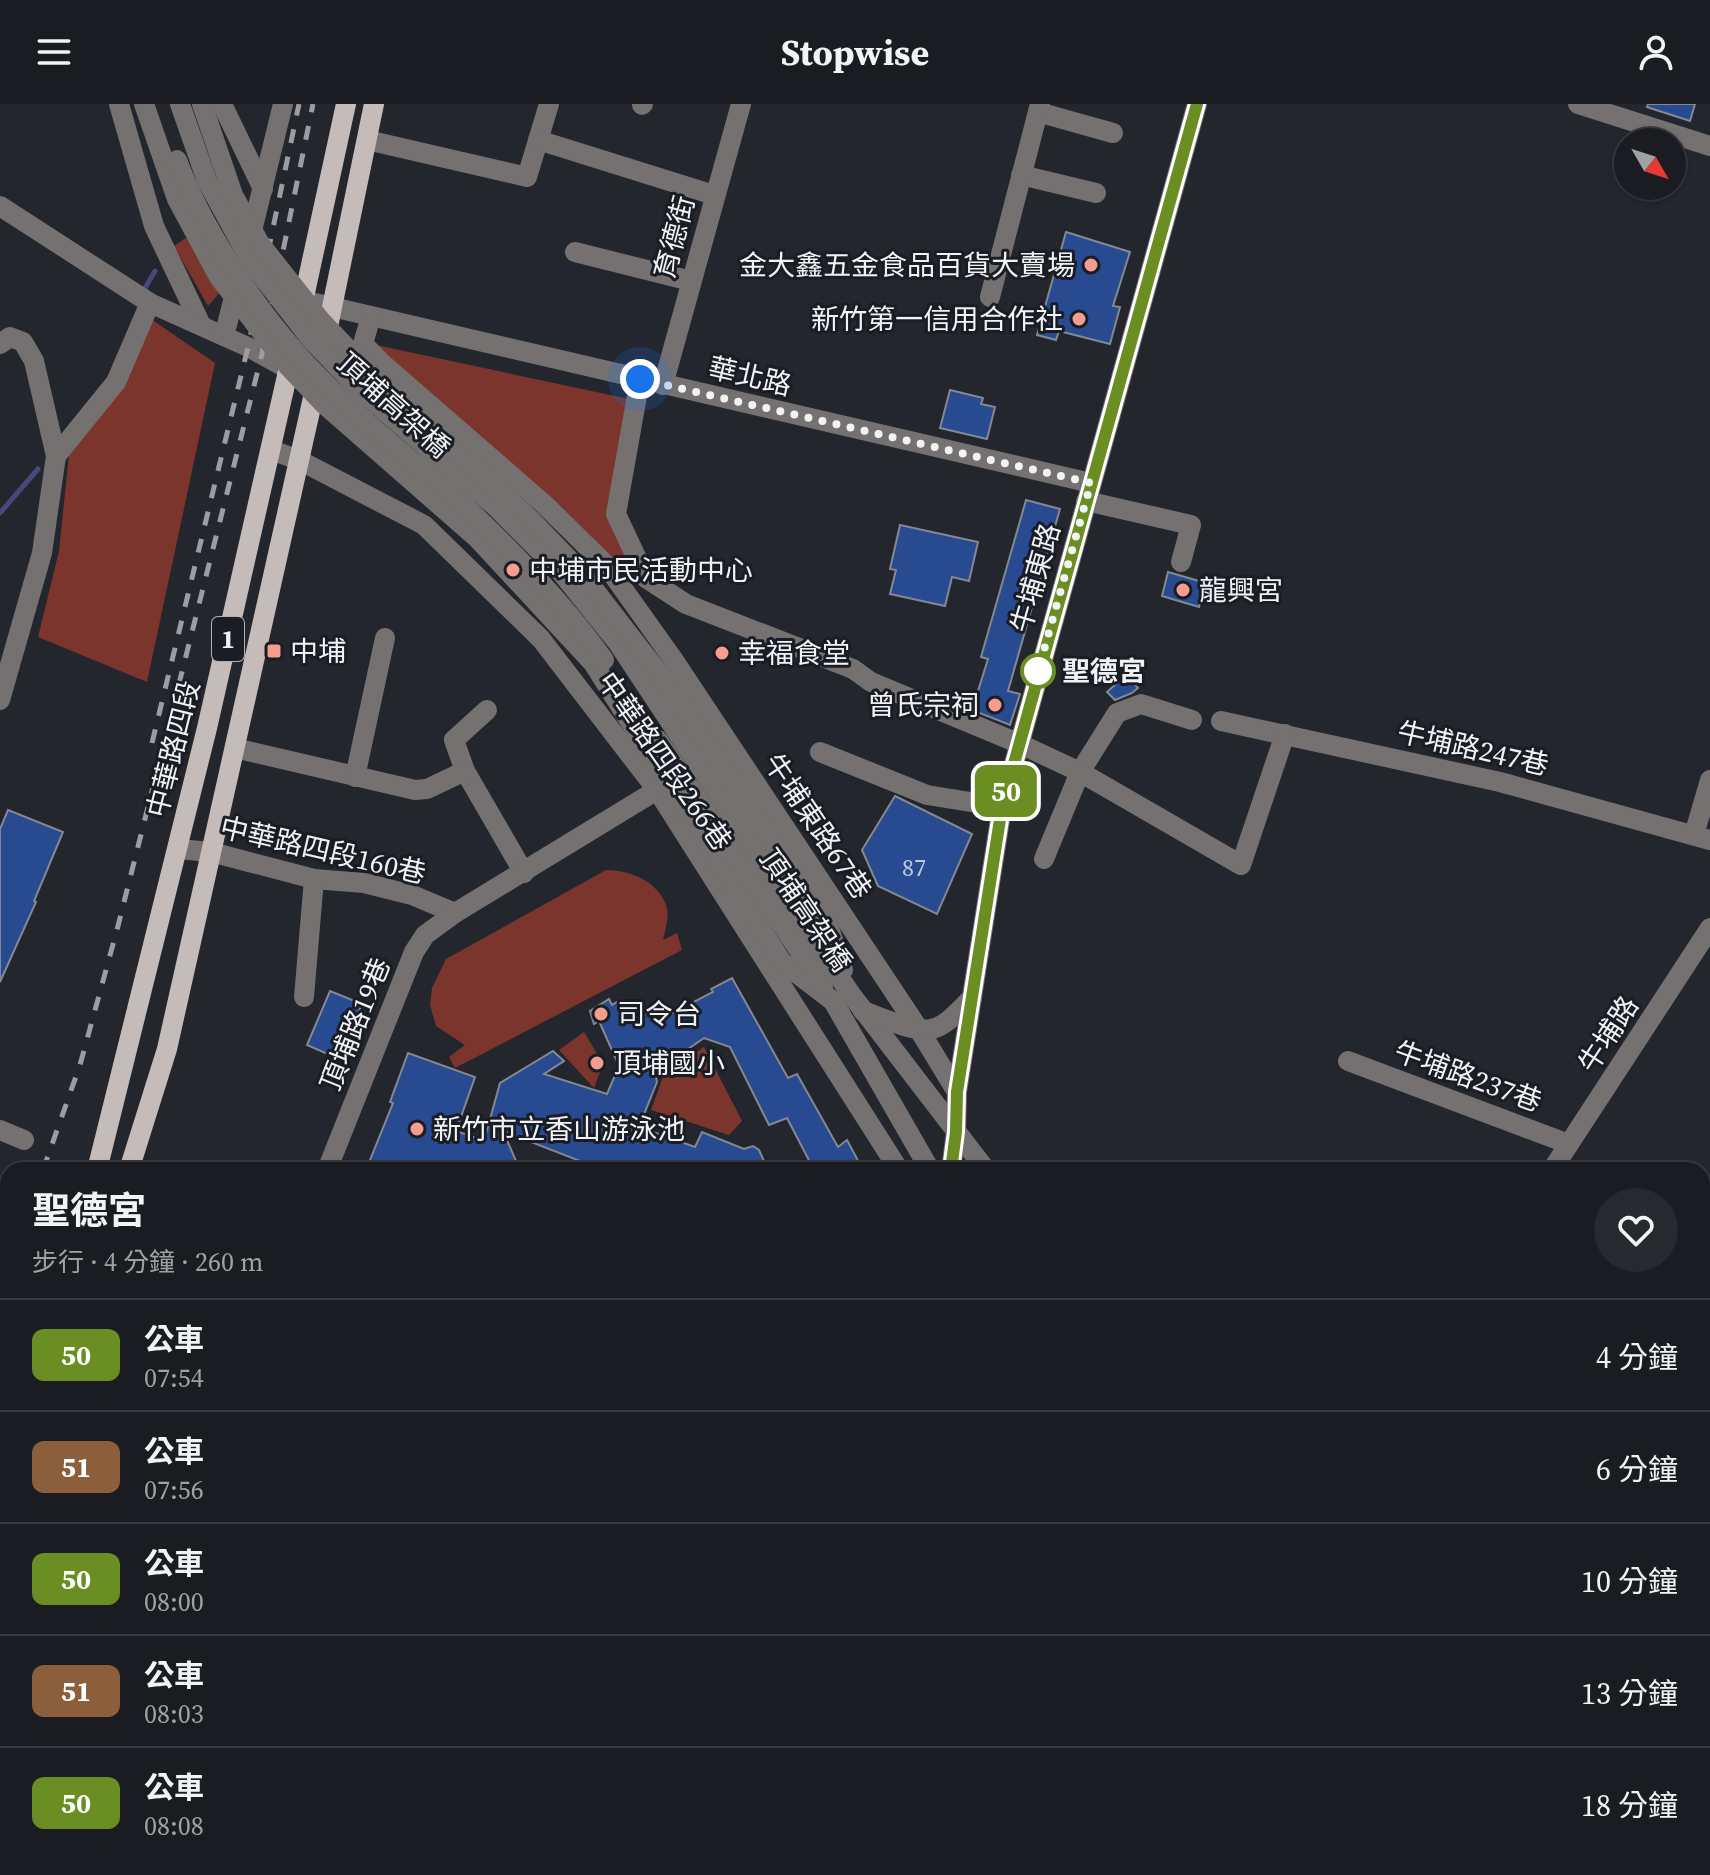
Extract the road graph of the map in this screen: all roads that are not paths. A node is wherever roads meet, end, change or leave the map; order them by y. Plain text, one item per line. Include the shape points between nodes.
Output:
1 (119, 104) edge
2 (144, 104) edge
3 (157, 104) edge
4 (180, 104) edge
5 (202, 104) edge
6 (222, 104) edge
7 (283, 104) edge
8 (346, 104) edge
9 (374, 104) edge
10 (549, 104) edge
11 (741, 104) edge
12 (1197, 104) edge
13 (1578, 104) edge
14 (1039, 108) edge
15 (1113, 133) dead end
16 (367, 140) junction
17 (538, 140) junction
18 (1710, 146) edge
19 (1021, 175) junction
20 (263, 189) junction
21 (1096, 193) dead end
22 (714, 195) junction
23 (0, 206) edge
24 (575, 252) dead end
25 (691, 281) junction
26 (990, 297) dead end
27 (304, 301) junction
28 (150, 303) junction
29 (333, 306) junction
30 (371, 316) junction
31 (201, 325) junction
32 (224, 336) junction
33 (0, 344) edge
34 (288, 369) junction
35 (640, 379) junction
36 (663, 385) junction
37 (271, 450) junction
38 (56, 456) junction
39 (299, 460) junction
40 (516, 479) junction
41 (1088, 492) junction
42 (447, 547) junction
43 (1181, 562) dead end
44 (606, 565) junction
45 (646, 578) junction
46 (627, 595) junction
47 (534, 631) junction
48 (385, 638) dead end
49 (0, 700) edge
50 (487, 710) dead end
51 (1192, 720) dead end
52 (1221, 721) dead end
53 (1285, 734) junction
54 (1018, 743) junction
55 (235, 748) junction
56 (820, 752) dead end
57 (465, 771) junction
58 (1080, 772) junction
59 (355, 777) junction
60 (1710, 780) edge
61 (657, 790) junction
62 (1002, 807) junction
63 (1702, 838) edge
64 (178, 849) junction
65 (211, 852) junction
66 (1044, 859) dead end
67 (524, 873) junction
68 (314, 879) junction
69 (455, 913) junction
70 (1710, 928) edge
71 (304, 997) dead end
72 (841, 997) junction
73 (972, 998) junction
74 (863, 1011) junction
75 (918, 1028) junction
76 (1348, 1061) dead end
77 (957, 1092) junction
78 (0, 1130) edge
79 (956, 1132) junction
80 (24, 1140) dead end
81 (1569, 1144) junction
82 (99, 1162) edge
83 (132, 1162) edge
84 (330, 1162) edge
85 (894, 1162) edge
86 (926, 1162) edge
87 (952, 1162) edge
88 (980, 1162) edge
89 (1557, 1162) edge

1 - 31 street via 154,226
2 - 72 street, 頂埔高架橋, bridge via 177,199 219,277 288,366 477,538 593,663 782,962
3 - 72 street, 頂埔高架橋, bridge via 187,186 229,264 298,355 447,488 580,626
4 - 72 street, 頂埔高架橋, bridge via 207,181 252,263 310,338 359,389 496,507 561,572 618,643
5 - 72 street, 頂埔高架橋, bridge via 233,195 260,244 321,321 579,570 665,681 829,928
6 - 20 street
7 - 20 street
8 - 27 main road, 中華路四段 / 1
9 - 16 main road, 中華路四段 / 1
10 - 17 street
11 - 22 street, 育德街
12 - 41 street, 牛埔東路
13 - 18 street
14 - 15 street
14 - 19 street
16 - 17 street via 527,177
16 - 29 main road, 中華路四段 / 1
17 - 22 street
19 - 21 street
19 - 26 street
20 - 32 street
22 - 25 street, 育德街
23 - 28 street
24 - 25 street
25 - 36 street, 育德街
27 - 29 street, 華北路
27 - 34 main road, 中華路四段 / 1
28 - 31 street
28 - 38 street via 116,382
29 - 30 street, 華北路
29 - 39 main road, 中華路四段 / 1
30 - 35 street, 華北路
30 - 40 street via 363,344
31 - 32 street
32 - 34 street
33 - 38 street via 10,337 30,349
34 - 37 main road, 中華路四段 / 1
35 - 36 street, 華北路
35 - 45 street via 616,514
36 - 41 street, 華北路
37 - 39 street, 中華路四段266巷
37 - 64 main road, 中華路四段 / 1
38 - 49 street via 42,553
39 - 42 street, 中華路四段266巷 via 424,525
39 - 55 main road, 中華路四段 / 1
40 - 42 street
40 - 44 street
41 - 43 street, 華北路 via 1191,525
41 - 54 street, 牛埔東路
42 - 47 street, 中華路四段266巷
44 - 46 street
44 - 47 street
45 - 46 street
45 - 54 street via 686,604 853,669 871,682
46 - 75 street, 牛埔東路67巷
47 - 61 street, 中華路四段266巷
48 - 59 street
50 - 57 street via 454,740
51 - 58 street via 1141,704 1117,713
52 - 53 street, 牛埔路247巷
53 - 58 street via 1241,865
53 - 63 street, 牛埔路247巷 via 1500,782
54 - 58 street
54 - 62 street, 牛埔東路
55 - 59 street
55 - 65 main road, 中華路四段 / 1
56 - 62 street via 927,795
57 - 59 street via 415,790
57 - 67 street
58 - 66 street
60 - 63 street
61 - 67 street, 頂埔路19巷
61 - 85 street, 中華路四段266巷
62 - 73 street, 牛埔東路
64 - 65 street, 中華路四段160巷
64 - 82 main road, 中華路四段 / 1
65 - 68 street, 中華路四段160巷
65 - 83 main road, 中華路四段 / 1 via 167,1049
67 - 69 street, 頂埔路19巷
68 - 69 street, 中華路四段160巷 via 364,883
68 - 71 street
69 - 84 street, 頂埔路19巷 via 434,926 414,952
70 - 81 street, 牛埔路
72 - 74 street
72 - 86 street
73 - 75 street via 945,1022 932,1029
73 - 77 street, 牛埔東路
74 - 75 street
74 - 79 street
75 - 77 street, 牛埔東路67巷
76 - 81 street, 牛埔路237巷
77 - 79 street, 牛埔東路
78 - 80 street
79 - 87 street, 牛埔東路
79 - 88 street
81 - 89 street, 牛埔路

